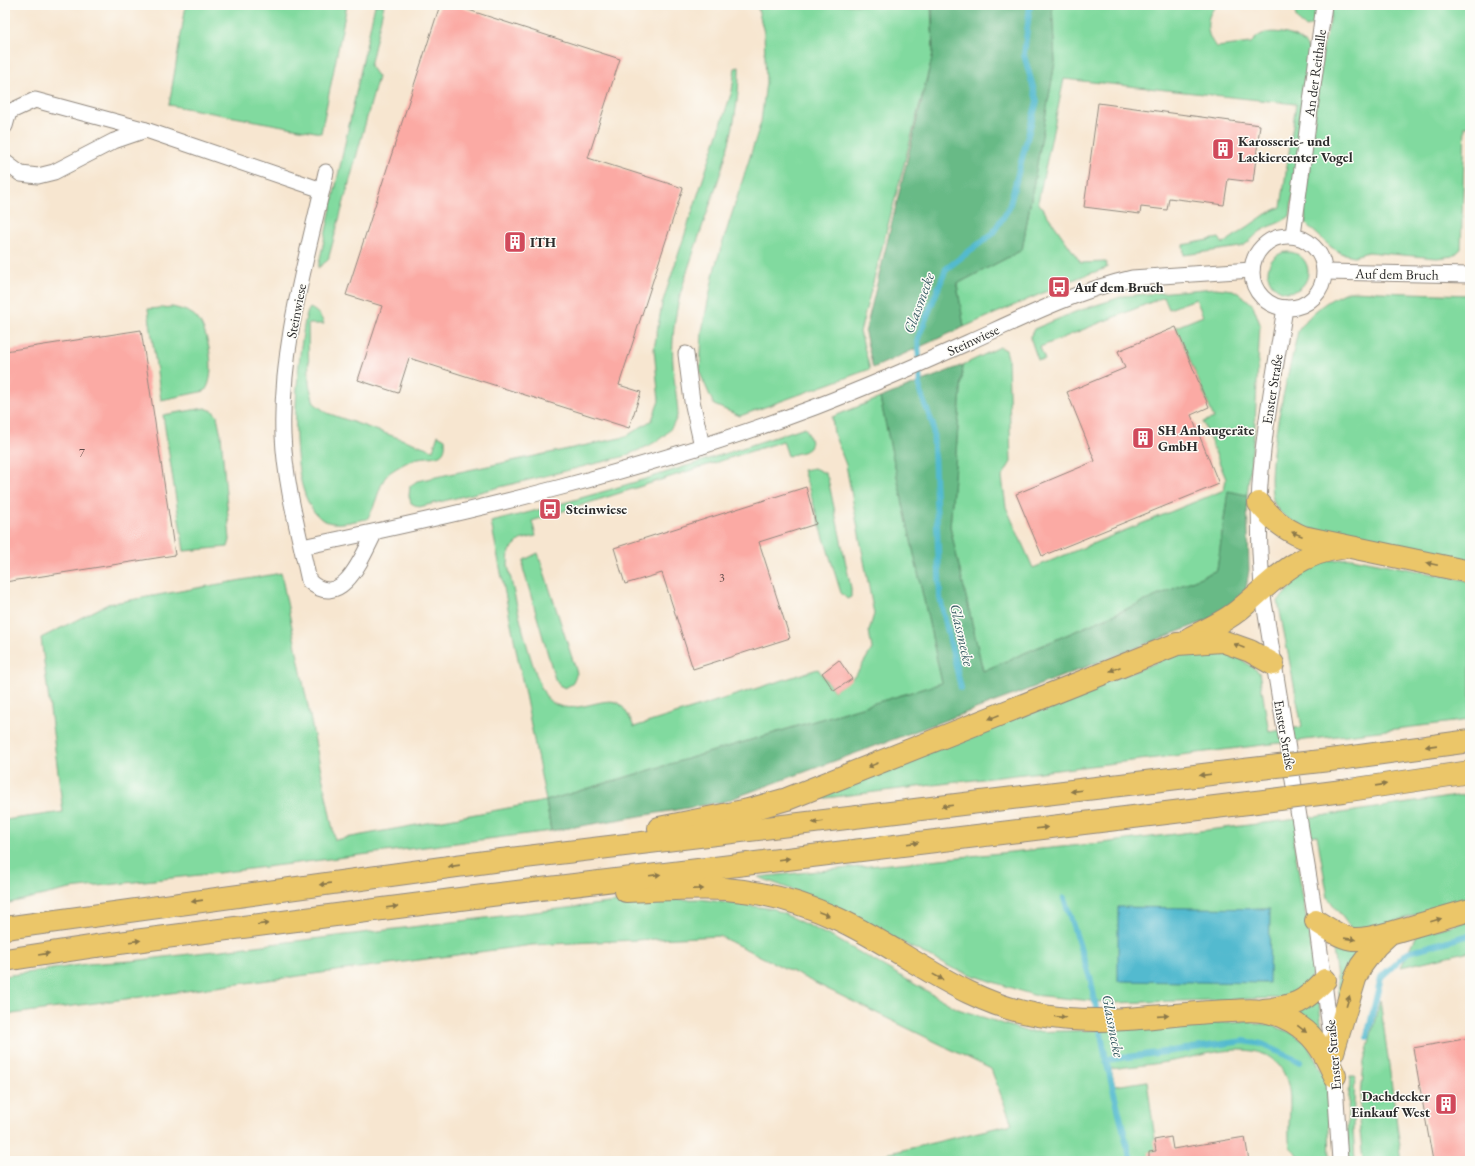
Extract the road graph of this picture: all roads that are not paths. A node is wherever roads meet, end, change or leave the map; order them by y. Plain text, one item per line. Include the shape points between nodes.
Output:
1 (1324, 5) edge
2 (5, 126) edge
3 (146, 130) junction
4 (5, 162) edge
5 (326, 172) dead end
6 (322, 190) junction
7 (1293, 236) junction
8 (1252, 270) junction
9 (1325, 272) junction
10 (1470, 275) edge
11 (1285, 308) junction
12 (686, 354) dead end
13 (702, 446) junction
14 (1259, 504) junction
15 (375, 532) junction
16 (1349, 546) junction
17 (302, 547) junction
18 (1470, 572) edge
19 (1262, 590) junction
20 (1177, 644) junction
21 (1273, 664) junction
22 (1470, 741) edge
23 (1470, 772) edge
24 (493, 861) junction
25 (491, 895) junction
26 (1470, 910) edge
27 (1316, 921) junction
28 (5, 928) edge
29 (1390, 933) junction
30 (5, 960) edge
31 (1325, 980) junction
32 (1261, 1010) junction
33 (1333, 1052) junction
34 (1335, 1076) junction
35 (1340, 1161) edge

1 - 7 street, An der Reithalle
2 - 3 street via 9,112 35,100
3 - 4 street via 114,141 54,172 38,176 22,174
3 - 6 street
5 - 6 street, Steinwiese
6 - 17 street, Steinwiese via 291,335 284,384 284,444 288,479
7 - 8 street via 1277,237 1267,242 1258,251
7 - 9 street via 1310,242 1318,251
8 - 11 street via 1255,287 1262,298 1273,305
8 - 13 street, Steinwiese via 1139,277 1119,281 1064,300 902,372
9 - 10 street, Auf dem Bruch
9 - 11 street via 1323,284 1317,294 1298,307
11 - 14 street, Enster Straße via 1266,430
12 - 13 street via 692,401
13 - 15 street, Steinwiese via 546,492
16 -> 14 highway via 1303,537 1291,532 1273,520
14 - 19 street, Enster Straße
15 - 17 street, Steinwiese
15 - 17 street, Steinwiese via 352,574 336,590 316,588 309,581
18 -> 16 highway
16 - 19 highway via 1311,554 1280,573
19 - 20 highway via 1221,623
19 - 21 street, Enster Straße
21 -> 20 highway via 1250,651 1222,641
20 -> 24 highway via 787,799 710,818
21 - 27 street, Enster Straße
22 -> 24 highway, bridge
25 -> 23 highway, bridge via 1248,803
24 -> 28 highway
30 -> 25 highway
25 -> 32 highway via 726,889 786,900 836,919 934,975 989,1002 1038,1015 1124,1019
29 -> 26 highway
27 -> 29 highway via 1339,936 1351,940
27 - 31 street, Enster Straße
33 -> 29 highway via 1361,966
31 - 32 highway via 1301,1002
31 - 33 street, Enster Straße
32 -> 34 highway via 1289,1020 1306,1032 1320,1047
33 - 34 street, Enster Straße
34 - 35 street, Enster Straße

